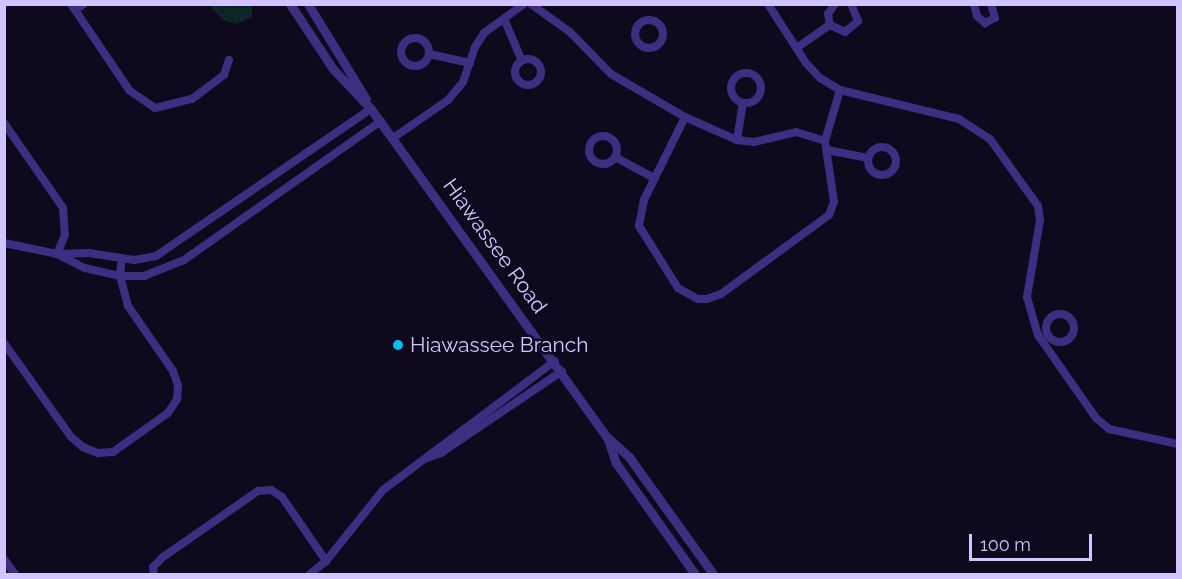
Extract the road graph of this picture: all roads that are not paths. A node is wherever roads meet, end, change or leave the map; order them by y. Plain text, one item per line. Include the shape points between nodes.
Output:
1 (84, 4) edge
2 (290, 4) edge
3 (308, 4) edge
4 (524, 4) edge
5 (531, 4) edge
6 (768, 4) edge
7 (835, 4) edge
8 (851, 4) edge
9 (974, 4) edge
10 (991, 4) edge
11 (73, 7) edge
12 (505, 21) junction
13 (830, 25) junction
14 (798, 47) junction
15 (429, 54) dead end
16 (229, 60) dead end
17 (522, 61) dead end
18 (470, 63) junction
19 (840, 90) junction
20 (743, 102) dead end
21 (371, 109) junction
22 (686, 117) junction
23 (381, 121) junction
24 (4, 123) edge
25 (393, 138) junction
26 (737, 140) junction
27 (825, 141) junction
28 (827, 150) junction
29 (615, 157) dead end
30 (868, 158) dead end
31 (654, 178) junction
32 (4, 243) edge
33 (57, 254) junction
34 (122, 258) junction
35 (120, 276) junction
36 (1050, 337) dead end
37 (1042, 342) junction
38 (4, 343) edge
39 (555, 361) junction
40 (562, 371) junction
41 (607, 437) junction
42 (1178, 444) edge
43 (426, 459) junction
44 (4, 559) edge
45 (326, 561) junction
46 (15, 574) edge
47 (154, 574) edge
48 (310, 574) edge
49 (695, 574) edge
50 (713, 574) edge

1 - 11 street
2 - 21 street, Hiawassee Road via 333,69
3 - 21 street, Hiawassee Road
4 - 12 street
5 - 22 street via 570,32 611,74
6 - 14 street
7 - 13 street via 828,14
8 - 13 street via 858,15 855,26 839,32
9 - 10 street via 977,16 985,23 994,18
11 - 16 street via 130,92 155,108 172,107 192,99 224,75
12 - 17 street
12 - 18 street via 484,33
13 - 14 street
14 - 19 street via 819,78
15 - 18 street
18 - 25 street via 463,82 448,100
19 - 27 street
19 - 37 street via 960,119 983,133 1015,168 1038,206 1040,220 1028,308
20 - 26 street
21 - 23 street, Hiawassee Road
21 - 34 street via 178,245 156,256
22 - 26 street
22 - 31 street
23 - 25 street, Hiawassee Road
23 - 35 street via 184,260 144,276
24 - 33 street via 63,208 65,235
25 - 39 street, Hiawassee Road
26 - 27 street via 754,142 796,132
27 - 28 street
28 - 30 street
28 - 31 street via 834,202 829,215 721,294 707,299 698,299 678,288 643,237 639,216
29 - 31 street
32 - 33 street
33 - 34 street
33 - 35 street via 85,268
34 - 35 street
35 - 38 street via 129,306 173,371 177,399 168,413 113,452 99,453 71,437
36 - 37 street
37 - 42 street via 1096,418 1109,429
39 - 40 street, Hiawassee Road
39 - 43 street via 437,446
40 - 41 street, Hiawassee Road
40 - 43 street via 441,453
41 - 49 street, Hiawassee Road via 616,463
41 - 50 street, Hiawassee Road via 629,457
43 - 45 street via 377,496
44 - 46 street
45 - 47 street via 282,497 271,489 258,491 164,557 153,567
45 - 48 street

